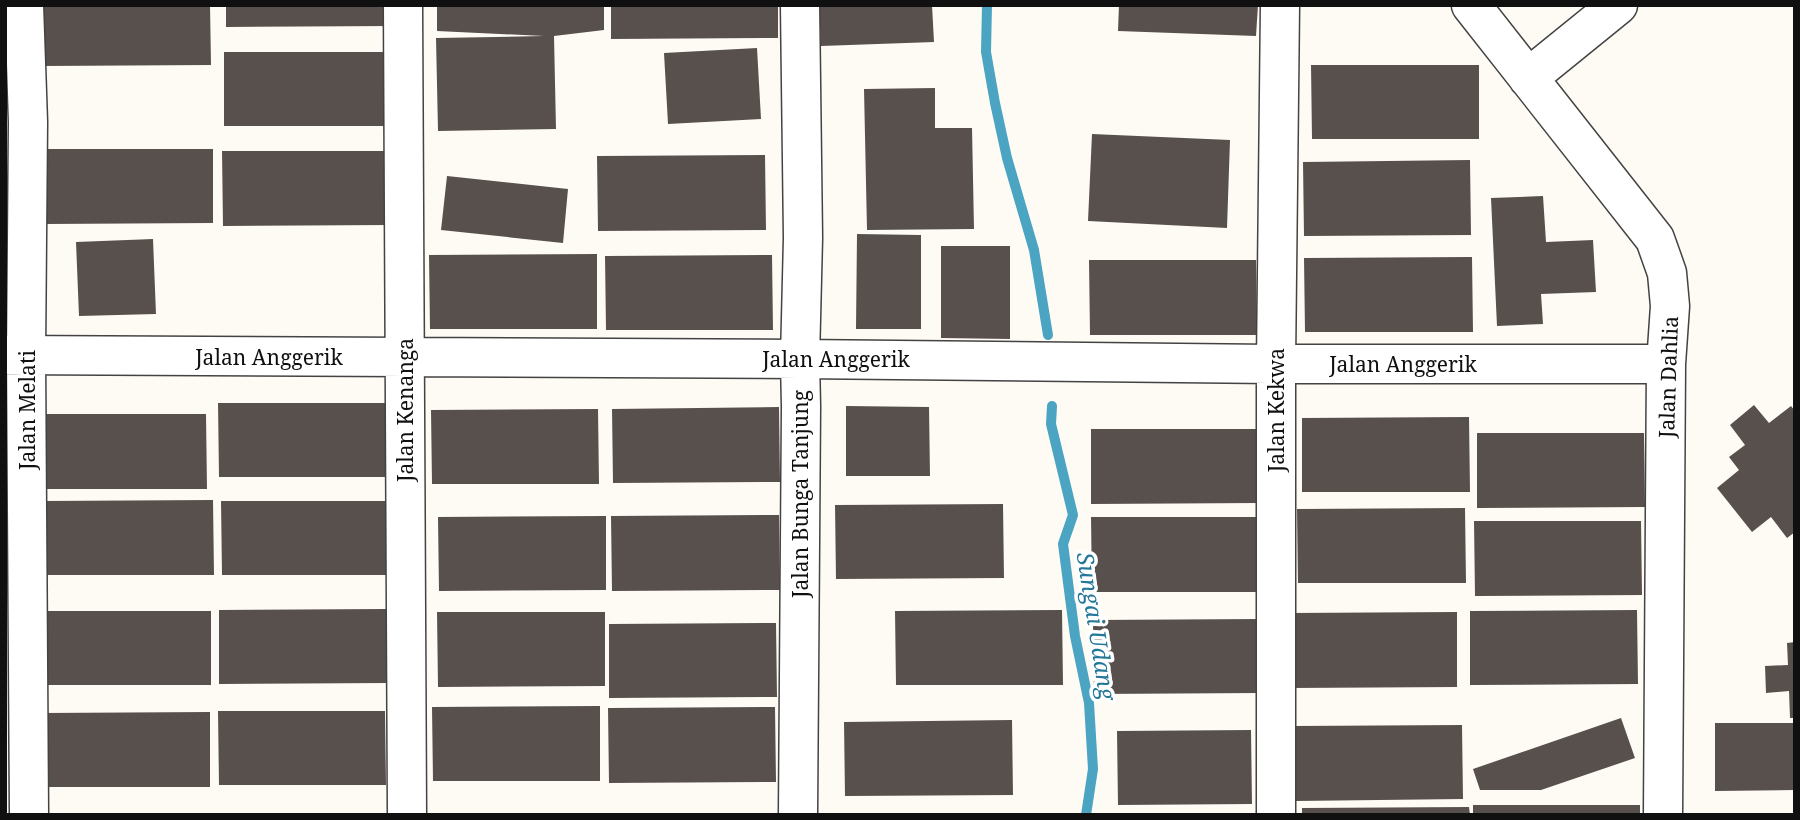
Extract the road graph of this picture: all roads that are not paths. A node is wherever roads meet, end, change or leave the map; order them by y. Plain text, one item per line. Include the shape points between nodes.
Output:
1 (24, 5) edge
2 (403, 5) edge
3 (800, 5) edge
4 (1280, 5) edge
5 (1471, 5) edge
6 (1618, 5) edge
7 (1528, 78) junction
8 (16, 355) edge
9 (405, 358) junction
10 (800, 359) junction
11 (1276, 364) junction
12 (1666, 364) junction
13 (29, 815) edge
14 (407, 815) edge
15 (798, 815) edge
16 (1276, 815) edge
17 (1663, 815) edge

1 - 8 street, Jalan Melati via 28,136
2 - 9 street, Jalan Kenanga
3 - 10 street, Jalan Bunga Tanjung
4 - 11 street, Jalan Kekwa
5 - 7 street, Jalan Dahlia
6 - 7 street
7 - 12 street, Jalan Dahlia via 1655,239 1667,273 1670,306
8 - 9 street, Jalan Anggerik
8 - 13 street, Jalan Melati
9 - 10 street, Jalan Anggerik
9 - 14 street, Jalan Kenanga
10 - 11 street, Jalan Anggerik
10 - 15 street, Jalan Bunga Tanjung
11 - 12 street, Jalan Anggerik
11 - 16 street, Jalan Kekwa
12 - 17 street, Jalan Dahlia

